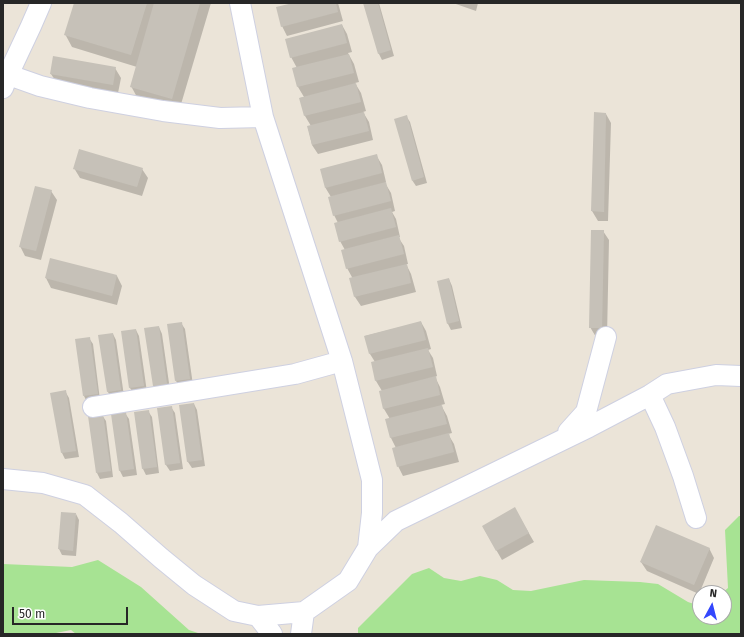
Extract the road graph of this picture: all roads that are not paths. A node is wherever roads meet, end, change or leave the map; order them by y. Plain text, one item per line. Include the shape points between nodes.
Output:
1 (41, 3) edge
2 (240, 3) edge
3 (5, 79) edge
4 (263, 117) junction
5 (606, 337) dead end
6 (342, 361) junction
7 (741, 376) edge
8 (650, 395) junction
9 (93, 407) dead end
10 (561, 439) junction
11 (3, 479) edge
12 (696, 518) dead end
13 (368, 548) junction
14 (304, 612) junction
15 (258, 616) junction
16 (272, 634) edge
17 (301, 634) edge

1 - 3 street
2 - 4 street
3 - 4 street via 90,98 163,110 220,118
4 - 6 street
5 - 10 street via 586,412
6 - 9 street via 295,374
6 - 13 street via 372,480
7 - 8 street via 716,375 667,384
8 - 10 street
8 - 12 street via 665,427
10 - 13 street via 396,521
11 - 15 street via 43,483 85,495 122,522 160,558 194,585 234,612
13 - 14 street via 348,581
14 - 15 street
14 - 17 street
15 - 16 street

